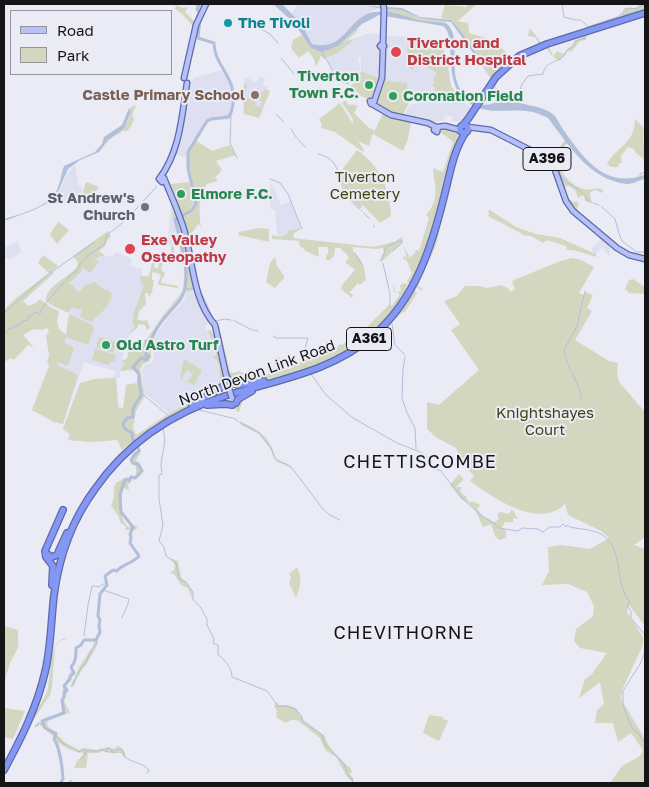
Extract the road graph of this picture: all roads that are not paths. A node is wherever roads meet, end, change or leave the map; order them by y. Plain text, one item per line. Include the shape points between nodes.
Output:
1 (205, 4) edge
2 (384, 5) edge
3 (645, 13) edge
4 (463, 128) junction
5 (645, 259) edge
6 (275, 380) junction
7 (228, 383) junction
8 (266, 385) junction
9 (233, 401) junction
10 (181, 411) junction
11 (176, 416) junction
12 (63, 512) dead end
13 (72, 524) junction
14 (48, 544) junction
15 (52, 592) junction
16 (4, 766) edge
17 (4, 770) edge

1 - 7 main road via 185,79 181,128 164,180 180,216 195,282 213,327
2 - 4 main road via 382,78 373,103 391,115 426,123 436,129
3 - 4 highway, North Devon Link Road / A361 via 528,51 511,62 496,78
4 - 5 main road, A396 via 494,132 544,157 554,167 566,201 574,211 619,250
4 - 6 highway, North Devon Link Road / A361 via 427,248 400,304 374,332 346,352
4 - 8 highway, North Devon Link Road / A361 via 425,261 395,313 371,337 340,358
6 - 7 highway via 241,385
6 - 10 highway, North Devon Link Road / A361
7 - 9 main road, bridge
7 - 10 highway
8 - 9 highway
8 - 11 highway, North Devon Link Road / A361 via 214,400
9 - 11 highway via 206,405
10 - 13 highway, North Devon Link Road / A361 via 141,437 113,462
11 - 17 highway, North Devon Link Road / A361 via 122,456 96,487 76,519 58,571 48,659 42,682 32,713
12 - 14 highway
13 - 14 highway, A361 via 56,556 48,554
13 - 15 highway, North Devon Link Road / A361 via 60,555
14 - 15 highway, A361 via 45,552 54,567
15 - 16 highway, North Devon Link Road / A361 via 46,658 40,681 30,712

